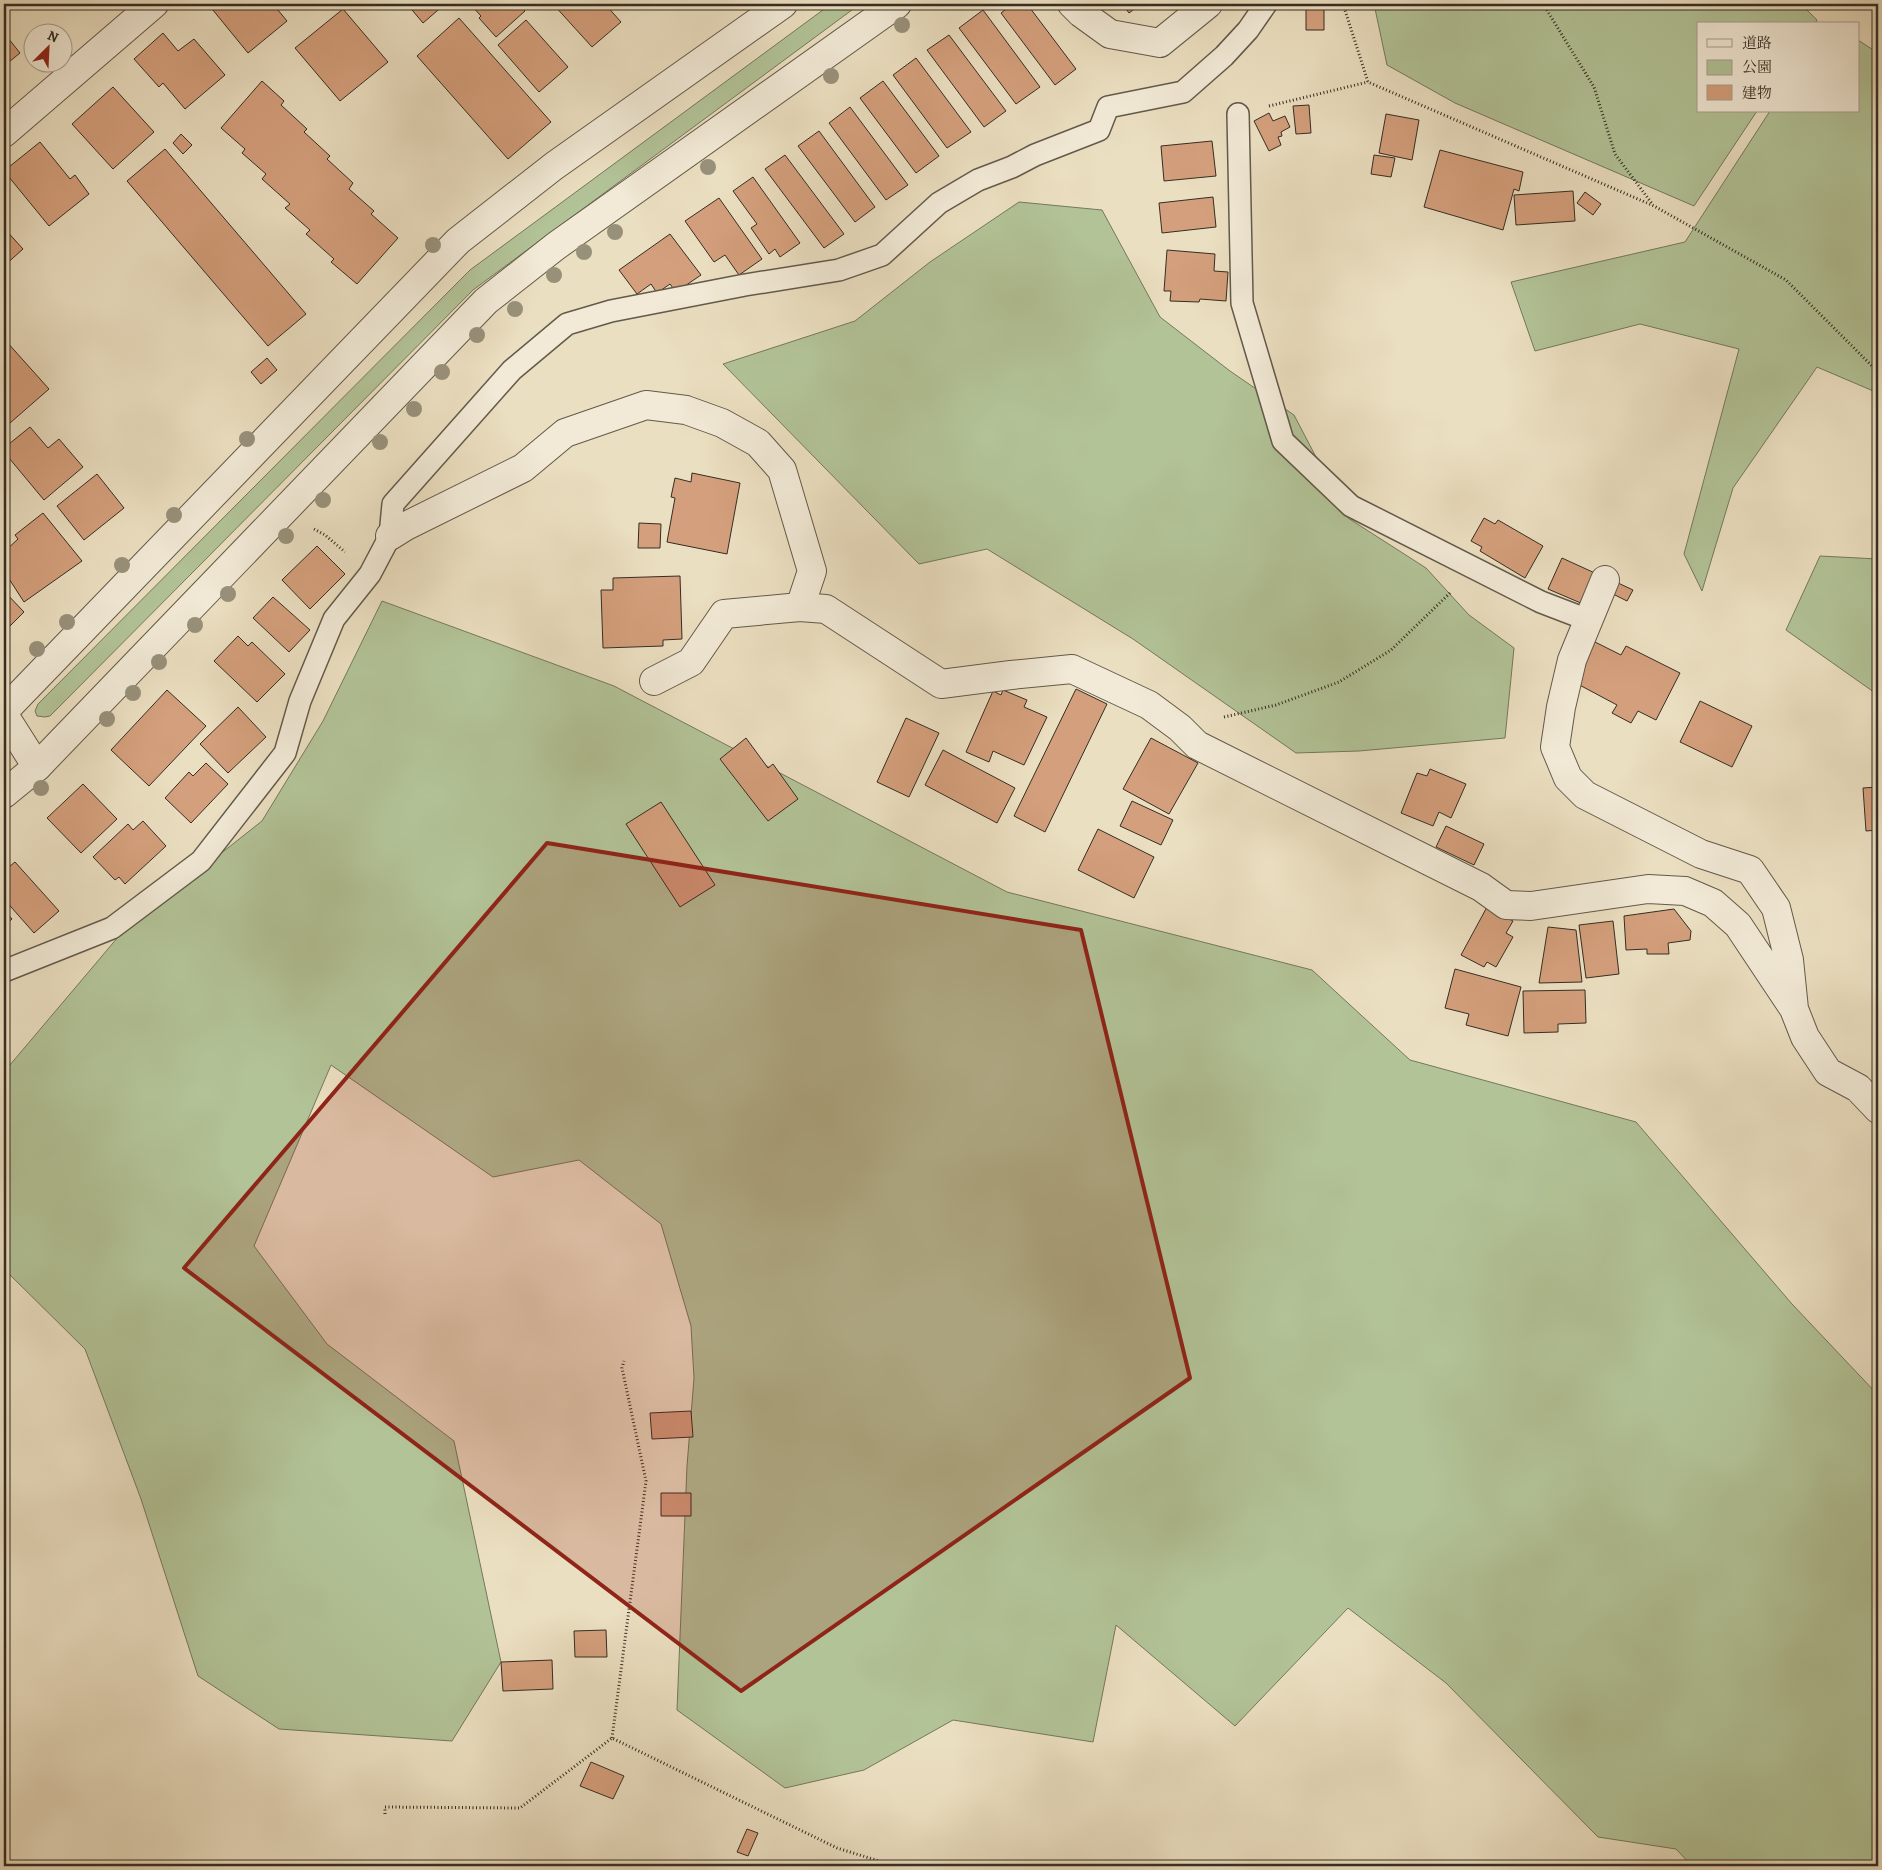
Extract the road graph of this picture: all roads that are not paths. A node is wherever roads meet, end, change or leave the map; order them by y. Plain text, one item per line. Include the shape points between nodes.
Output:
1 (154, 4) edge
2 (783, 4) edge
3 (898, 4) edge
4 (1072, 4) edge
5 (1208, 4) edge
6 (1266, 4) edge
7 (1238, 114) dead end
8 (4, 133) edge
9 (390, 536) junction
10 (1605, 580) dead end
11 (800, 607) junction
12 (1588, 620) junction
13 (654, 681) dead end
14 (4, 711) edge
15 (4, 715) edge
16 (37, 767) junction
17 (4, 794) edge
18 (4, 971) edge
19 (1794, 1009) junction
20 (1878, 1108) edge

1 - 8 street
2 - 14 street via 554,166 458,241
3 - 16 street via 556,246 486,301
4 - 5 street via 1110,34 1160,43
6 - 9 lane via 1236,43 1183,92 1108,107 1099,130 978,180 940,203 882,254 839,270 611,311 567,324 512,370 393,504
7 - 12 lane via 1242,303 1283,441 1351,506 1541,602
9 - 11 street via 522,468 566,433 646,405 686,410 722,423 758,442 782,470 812,571
9 - 18 lane via 370,574 334,619 300,701 286,753 201,861 112,928
10 - 12 street
11 - 13 street via 724,614 691,662
11 - 19 street via 826,609 940,684 1072,670 1149,705 1197,744 1481,887 1506,905 1531,906 1648,889 1685,892 1713,903 1738,925
12 - 19 street via 1572,660 1555,747 1568,778 1584,795 1702,854 1750,870 1776,908 1789,960
15 - 16 street
16 - 17 street
19 - 20 street via 1805,1037 1828,1072 1858,1088

